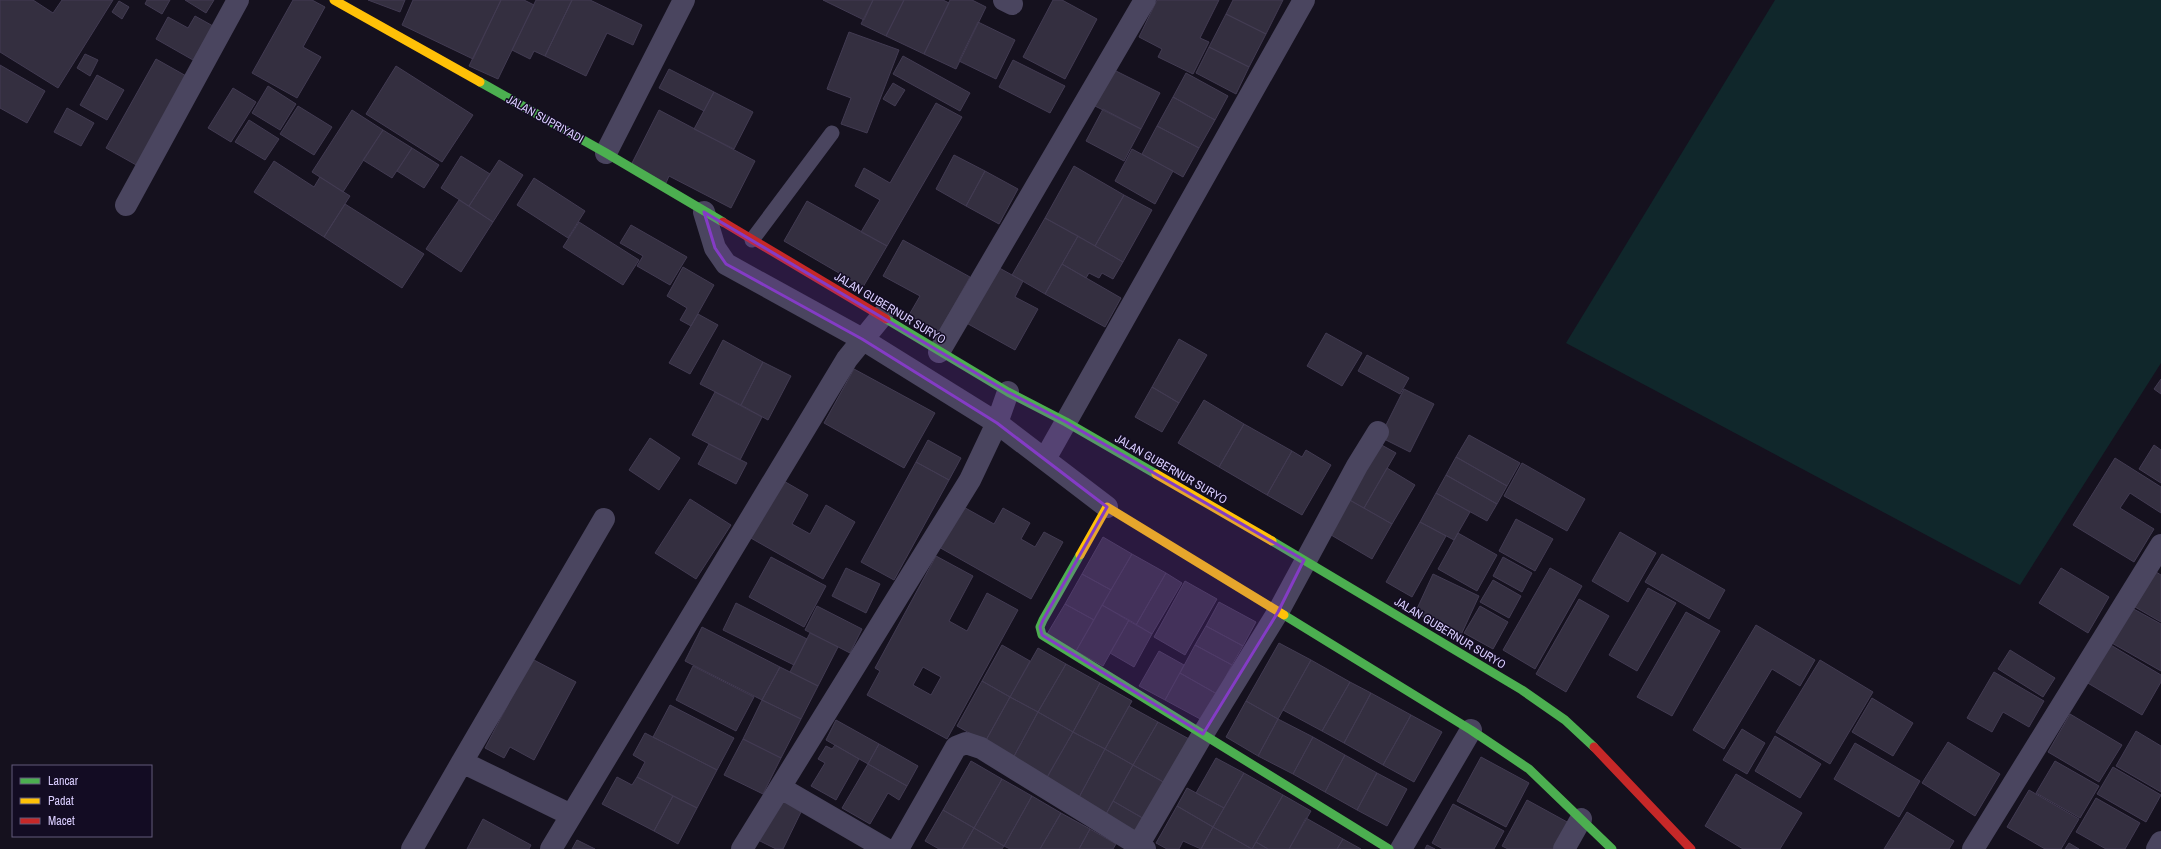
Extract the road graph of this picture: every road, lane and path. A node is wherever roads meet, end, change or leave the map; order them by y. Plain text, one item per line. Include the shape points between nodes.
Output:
1 (238, 0) edge
2 (334, 0) edge
3 (684, 0) edge
4 (1145, 0) edge
5 (1304, 0) edge
6 (832, 133) dead end
7 (606, 153) junction
8 (126, 205) dead end
9 (704, 212) junction
10 (752, 240) junction
11 (882, 316) junction
12 (862, 339) junction
13 (939, 352) junction
14 (1008, 392) junction
15 (1066, 422) junction
16 (998, 423) junction
17 (1378, 432) dead end
18 (1045, 459) junction
19 (1107, 507) junction
20 (604, 520) dead end
21 (2161, 545) edge
22 (1304, 560) junction
23 (1278, 612) junction
24 (1471, 730) junction
25 (1202, 734) junction
26 (462, 762) junction
27 (781, 788) junction
28 (571, 815) junction
29 (1581, 819) junction
30 (2161, 842) edge
31 (1140, 848) edge
32 (412, 849) edge
33 (551, 849) edge
34 (742, 849) edge
35 (886, 849) edge
36 (898, 849) edge
37 (1389, 849) edge
38 (1401, 849) edge
39 (1564, 849) edge
40 (1612, 849) edge
41 (1690, 849) edge
42 (1973, 849) edge
43 (2157, 849) edge

1 - 8 street
2 - 7 main road, JALAN SUPRIYADI
3 - 7 street
4 - 13 street
5 - 15 street
6 - 10 lane
7 - 9 main road, JALAN GUBERNUR SURYO
9 - 10 main road, JALAN GUBERNUR SURYO
9 - 12 street via 714,248 726,264
10 - 11 main road, JALAN GUBERNUR SURYO
11 - 12 street
11 - 13 main road, JALAN GUBERNUR SURYO
12 - 16 street
12 - 28 street via 843,366
13 - 14 main road, JALAN GUBERNUR SURYO
14 - 15 main road, JALAN GUBERNUR SURYO
14 - 16 street
15 - 18 street
15 - 22 main road, JALAN GUBERNUR SURYO
16 - 18 street
16 - 27 street via 970,480
17 - 22 street
18 - 19 street
19 - 23 main road
19 - 25 main road via 1043,620 1040,627 1042,635
20 - 26 street
21 - 42 street
22 - 23 street
22 - 41 main road, JALAN GUBERNUR SURYO via 1522,690 1564,720 1602,755
23 - 24 main road
23 - 25 street
24 - 29 main road via 1529,769
24 - 38 street
25 - 31 street
25 - 37 main road
26 - 28 street
26 - 32 street
27 - 34 street
27 - 35 street
28 - 33 street
29 - 39 street
29 - 40 main road
30 - 43 street
31 - 36 street via 981,748 966,743 956,747

